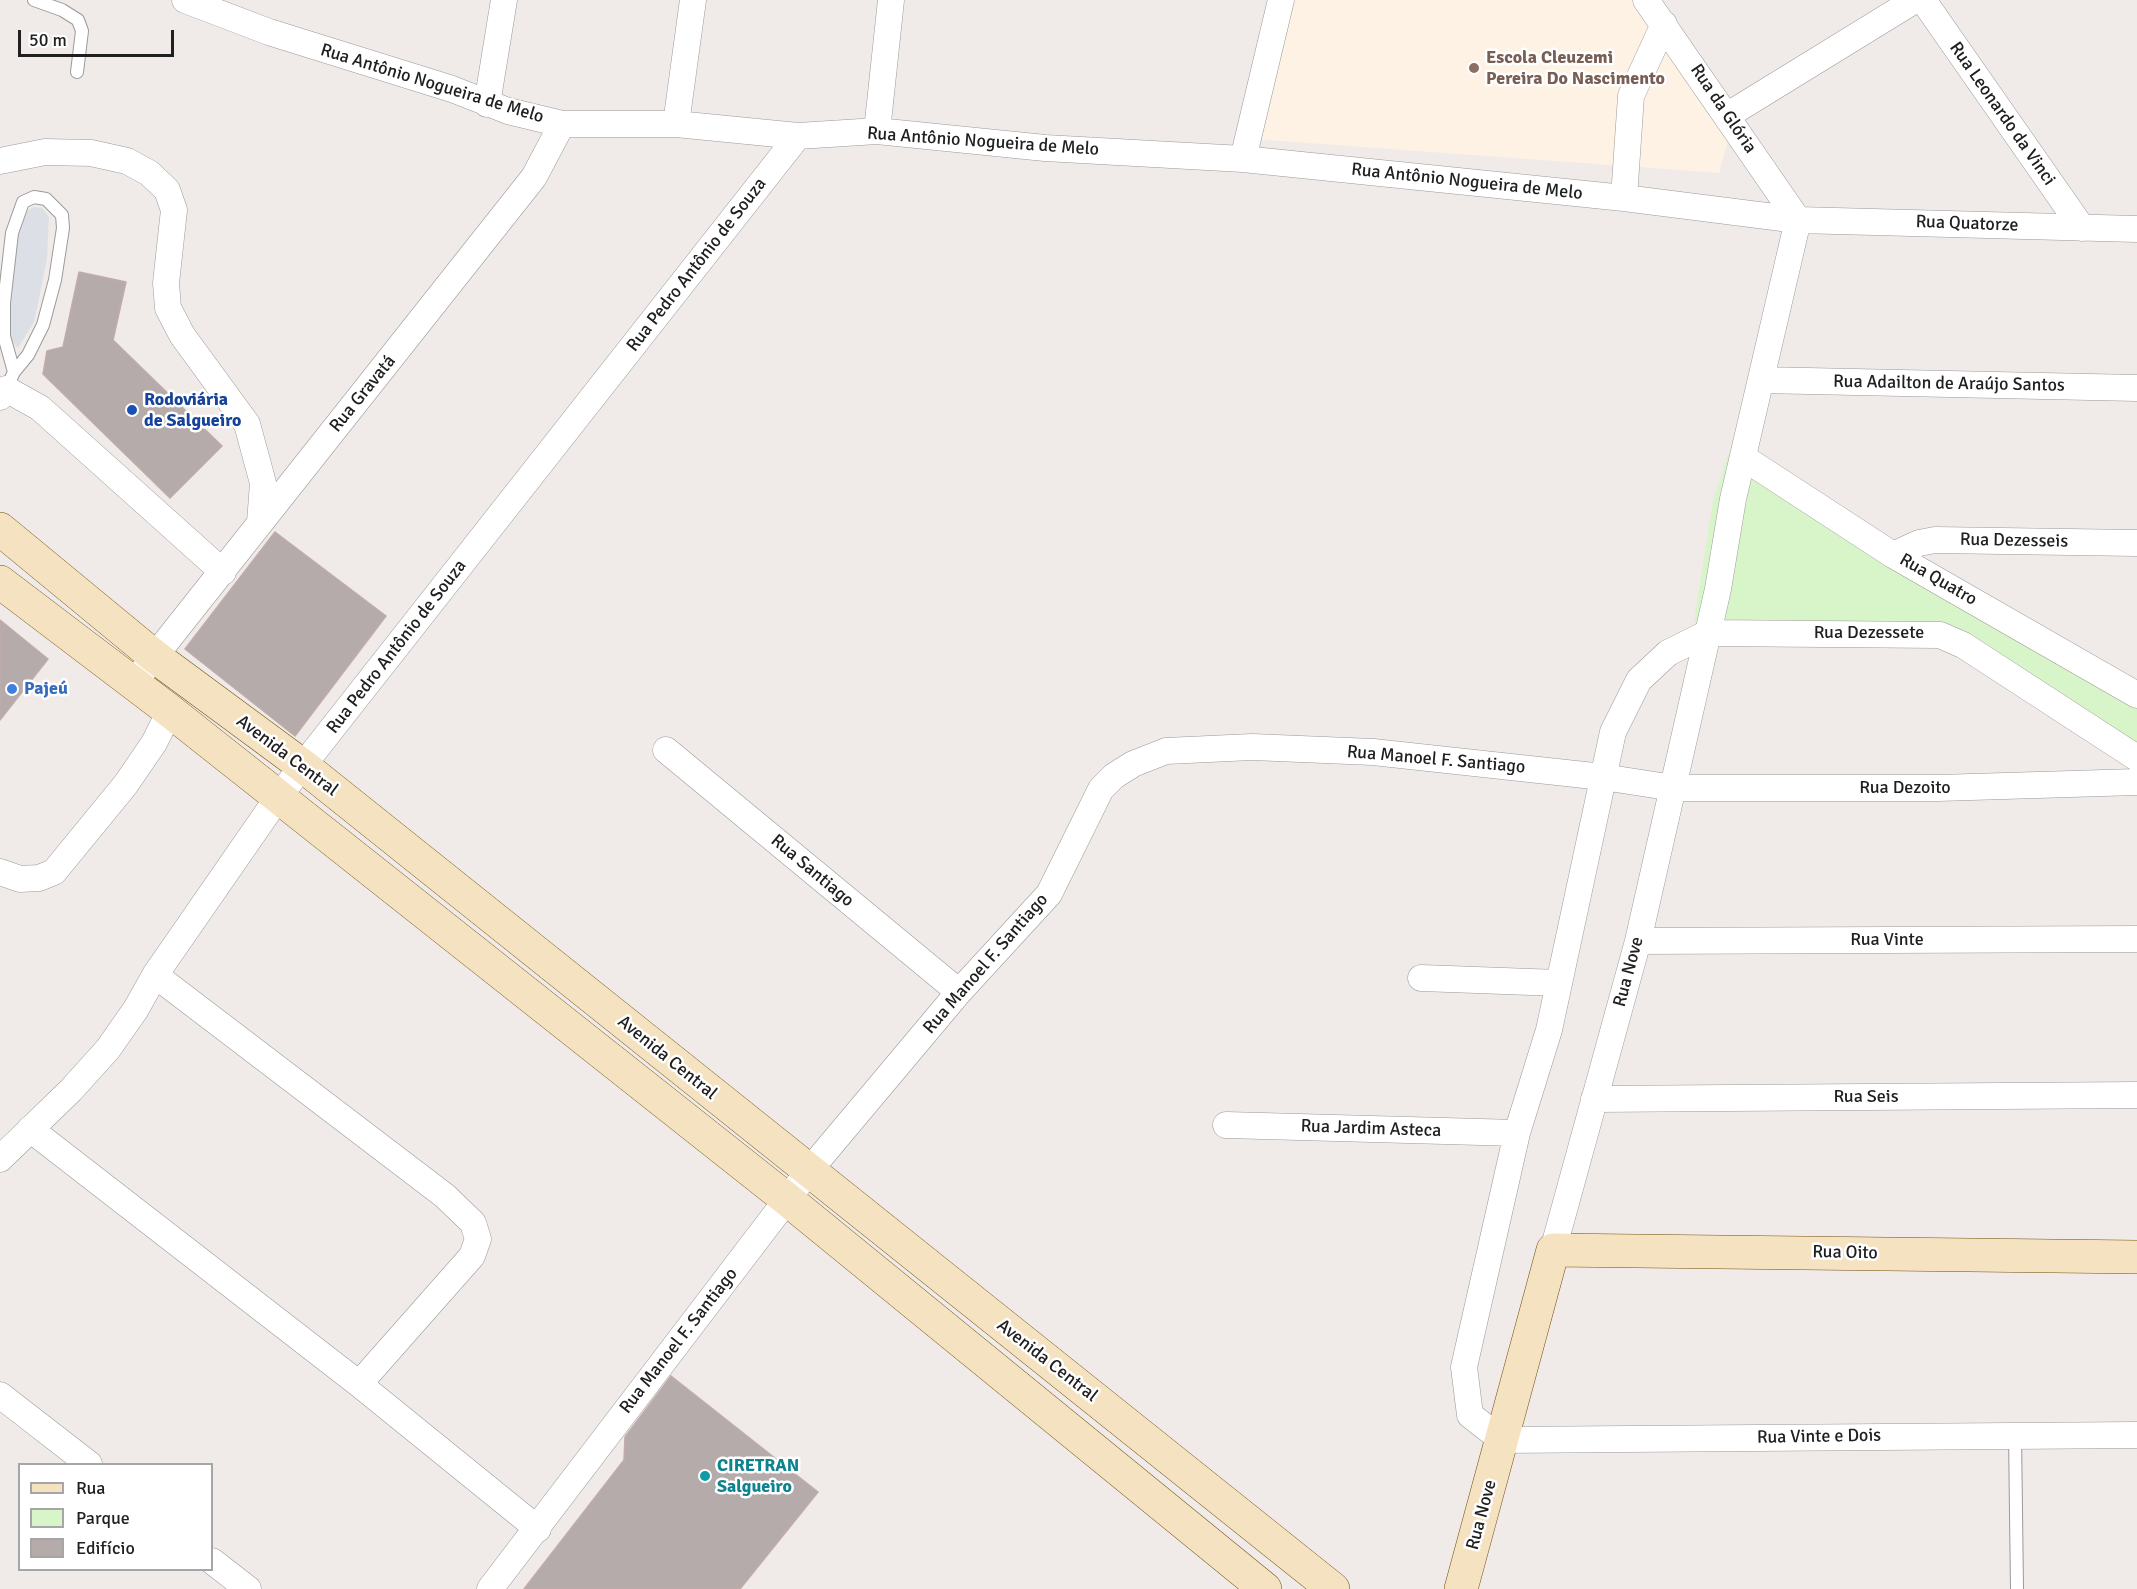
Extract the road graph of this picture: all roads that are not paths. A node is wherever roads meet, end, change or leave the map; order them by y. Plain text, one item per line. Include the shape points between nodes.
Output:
1 (34, 0) edge
2 (185, 0) edge
3 (504, 0) edge
4 (693, 0) edge
5 (891, 0) edge
6 (1281, 0) edge
7 (1646, 0) edge
8 (1915, 0) edge
9 (1923, 0) edge
10 (1664, 24) junction
11 (77, 72) dead end
12 (487, 104) junction
13 (1728, 115) junction
14 (562, 124) junction
15 (676, 124) junction
16 (877, 131) junction
17 (798, 136) junction
18 (1243, 159) junction
19 (0, 161) edge
20 (1624, 198) junction
21 (1798, 220) junction
22 (2082, 228) junction
23 (2137, 229) edge
24 (1761, 380) junction
25 (7, 386) edge
26 (2137, 388) edge
27 (1744, 458) junction
28 (260, 523) junction
29 (0, 529) edge
30 (2137, 543) edge
31 (1893, 555) junction
32 (223, 572) junction
33 (0, 582) edge
34 (1708, 633) junction
35 (154, 656) junction
36 (133, 684) junction
37 (2137, 695) edge
38 (170, 711) junction
39 (666, 750) dead end
40 (2137, 758) edge
41 (303, 766) junction
42 (1603, 777) junction
43 (2137, 782) edge
44 (1674, 788) junction
45 (279, 796) junction
46 (0, 872) edge
47 (2137, 939) edge
48 (1638, 941) junction
49 (155, 975) junction
50 (1421, 978) dead end
51 (1559, 982) junction
52 (959, 992) junction
53 (2137, 1095) edge
54 (1594, 1099) junction
55 (1226, 1125) dead end
56 (30, 1129) junction
57 (1517, 1133) junction
58 (0, 1159) edge
59 (808, 1172) junction
60 (788, 1200) junction
61 (1553, 1250) junction
62 (2137, 1257) edge
63 (359, 1384) junction
64 (0, 1395) edge
65 (2015, 1434) junction
66 (2137, 1435) edge
67 (1502, 1440) junction
68 (88, 1463) edge
69 (538, 1529) junction
70 (213, 1562) edge
71 (1463, 1588) edge
72 (248, 1589) edge
73 (490, 1589) edge
74 (1265, 1589) edge
75 (1333, 1589) edge
76 (2017, 1589) edge

1 - 11 lane via 78,20 82,31
2 - 12 street, Rua Antônio Nogueira de Melo via 269,32 452,88
3 - 12 street
4 - 15 street
5 - 16 street
6 - 18 street
7 - 10 street, Rua da Glória
8 - 13 street
9 - 22 street, Rua Leonardo da Vinci
10 - 13 street, Rua da Glória
10 - 20 street via 1631,96
12 - 14 street, Rua Antônio Nogueira de Melo
13 - 21 street, Rua da Glória
14 - 15 street, Rua Antônio Nogueira de Melo
14 - 28 street, Rua Gravatá via 534,177
15 - 17 street, Rua Antônio Nogueira de Melo
16 - 17 street, Rua Antônio Nogueira de Melo
16 - 18 street, Rua Antônio Nogueira de Melo via 1045,148
17 - 41 street, Rua Pedro Antônio de Souza
18 - 20 street, Rua Antônio Nogueira de Melo
19 - 28 street via 45,152 91,153 127,161 149,173 167,190 174,210 166,283 168,308 182,336 247,424 262,483
20 - 21 street, Rua Antônio Nogueira de Melo
21 - 22 street, Rua Quatorze
21 - 24 street, Rua Nove
22 - 23 street, Rua Quatorze
24 - 26 street, Rua Adailton de Araújo Santos
24 - 27 street, Rua Nove
25 - 25 lane via 43,325 60,254 62,215 46,199 34,197 23,202 12,233 4,303
25 - 32 street via 48,415
27 - 31 street, Rua Quatro
27 - 34 street, Rua Nove
28 - 32 street, Rua Gravatá
29 - 35 street, Avenida Central
30 - 31 street, Rua Dezesseis via 1935,540
31 - 37 street, Rua Quatro
32 - 35 street, Rua Gravatá
33 - 36 street, Avenida Central
34 - 40 street, Rua Dezessete via 1940,634
34 - 42 street via 1668,653 1639,680 1613,732
34 - 44 street, Rua Nove
35 - 36 street, Rua Gravatá
35 - 41 street, Avenida Central
36 - 38 street, Avenida Central
38 - 45 street, Avenida Central
38 - 46 street via 126,784 54,872 20,879
39 - 52 street, Rua Santiago
41 - 45 street, Rua Pedro Antônio de Souza
41 - 59 street, Avenida Central
42 - 44 street, Rua Manoel F. Santiago
42 - 51 street
42 - 52 street, Rua Manoel F. Santiago via 1372,752 1252,747 1166,752 1133,764 1101,789 1049,894
43 - 44 street, Rua Dezoito via 1949,788
44 - 48 street, Rua Nove
45 - 49 street, Rua Pedro Antônio de Souza
45 - 60 street, Avenida Central
47 - 48 street, Rua Vinte
48 - 54 street, Rua Nove
49 - 56 street, Rua Pedro Antônio de Souza via 108,1049
49 - 63 street via 445,1196 473,1223 478,1239 472,1256
50 - 51 street
51 - 57 street via 1549,1030
52 - 59 street, Rua Manoel F. Santiago
53 - 54 street, Rua Seis
54 - 61 street, Rua Nove
55 - 57 street, Rua Jardim Asteca
56 - 58 street, Rua Pedro Antônio de Souza
56 - 63 street
57 - 67 street via 1464,1367 1470,1415
59 - 60 street, Rua Manoel F. Santiago
59 - 75 street, Avenida Central
60 - 69 street, Rua Manoel F. Santiago
60 - 74 street, Avenida Central
61 - 62 street, Rua Oito
61 - 67 street, Rua Nove
63 - 69 street
64 - 68 street
65 - 66 street, Rua Vinte e Dois
65 - 67 street, Rua Vinte e Dois
65 - 76 lane
67 - 71 street, Rua Nove
69 - 73 street, Rua Manoel F. Santiago
70 - 72 street

